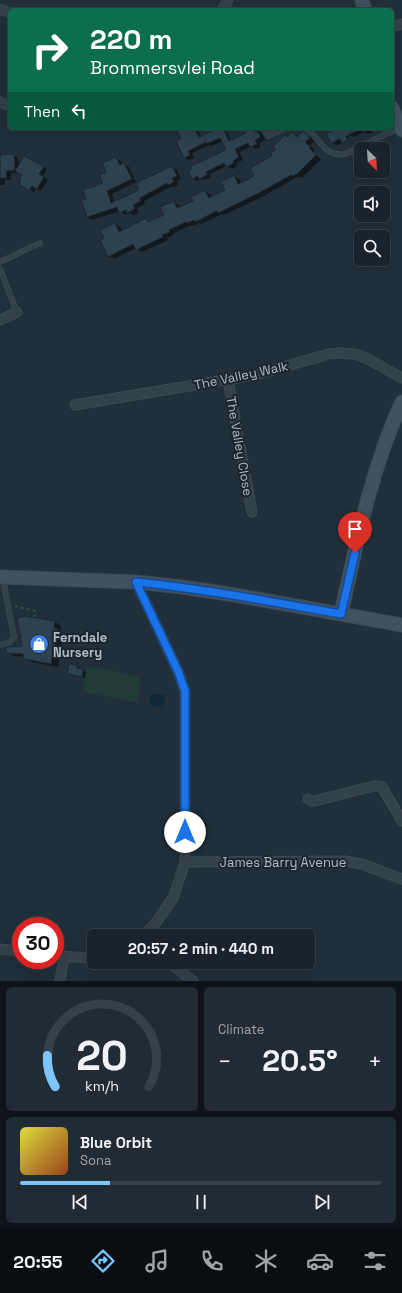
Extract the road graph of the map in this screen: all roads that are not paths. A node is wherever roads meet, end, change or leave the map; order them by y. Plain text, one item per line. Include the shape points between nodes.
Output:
1 (394, 113) edge
2 (401, 129) edge
3 (264, 130) edge
4 (282, 130) edge
5 (307, 130) edge
6 (40, 243) dead end
7 (0, 262) edge
8 (0, 269) edge
9 (17, 312) joint
10 (0, 320) edge
11 (402, 378) edge
12 (228, 380) junction
13 (402, 402) edge
14 (75, 405) dead end
15 (252, 512) dead end
16 (2, 578) edge
17 (136, 582) junction
18 (341, 614) junction
19 (402, 625) edge
20 (0, 645) edge
21 (308, 799) dead end
22 (402, 821) edge
23 (185, 862) junction
24 (402, 879) edge
25 (151, 929) edge
26 (0, 949) edge
27 (12, 951) edge
28 (64, 957) edge
29 (87, 958) edge
30 (60, 969) edge
31 (178, 969) edge
32 (60, 981) edge
33 (193, 981) edge

1 - 2 street
2 - 5 lane via 339,155 327,150
3 - 4 lane via 268,136
6 - 7 lane
8 - 9 lane
9 - 10 street
11 - 12 street, The Valley Walk via 366,358 342,353 329,354
12 - 14 street, The Valley Walk
12 - 15 street, The Valley Close
13 - 18 street via 379,460 369,494
16 - 17 street
16 - 20 lane via 14,636 10,642
17 - 18 street via 229,594
17 - 23 street via 185,691
18 - 19 street
21 - 22 street via 314,801 380,786
23 - 24 street, James Barry Avenue via 345,861 362,864
23 - 25 street via 173,898
26 - 27 street
28 - 29 street
30 - 32 street
31 - 33 street

